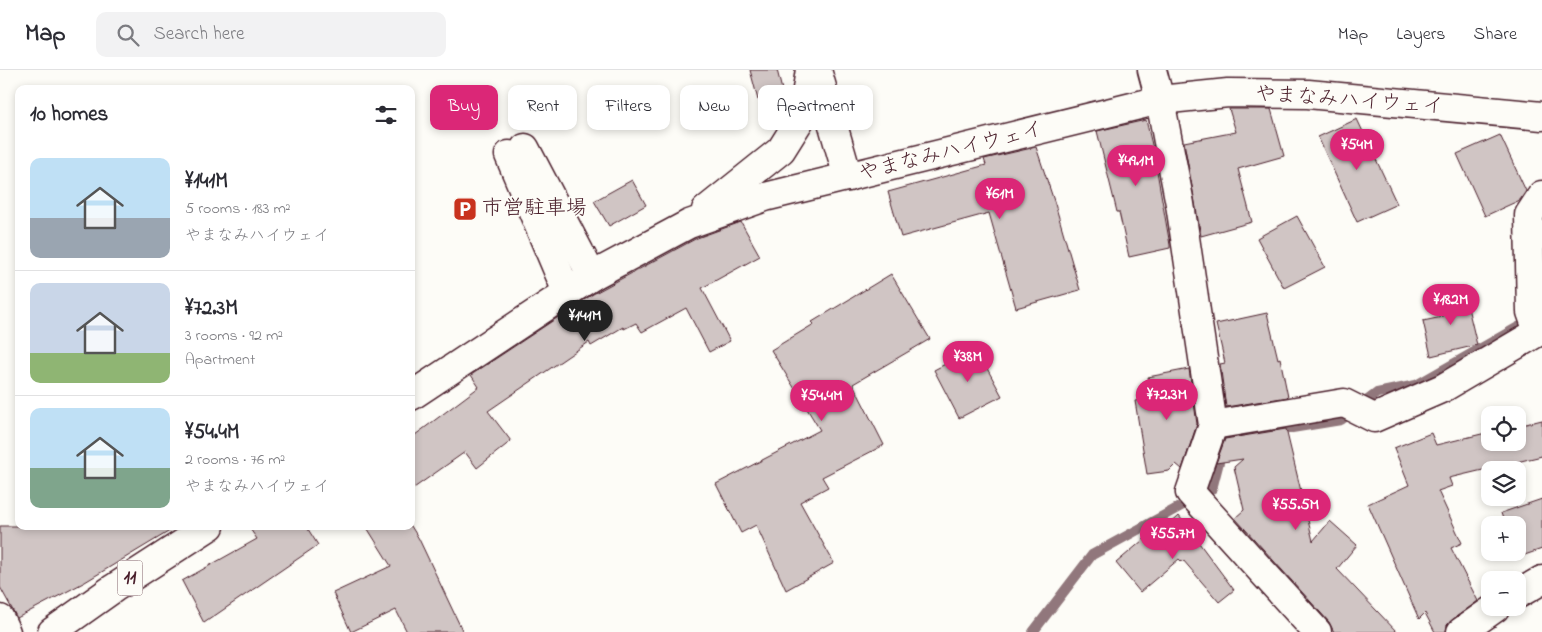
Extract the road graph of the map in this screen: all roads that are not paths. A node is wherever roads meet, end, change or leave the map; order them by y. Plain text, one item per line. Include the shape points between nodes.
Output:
1 (810, 70) edge
2 (817, 70) edge
3 (1152, 70) edge
4 (1160, 100) junction
5 (1542, 116) edge
6 (848, 177) junction
7 (1542, 195) edge
8 (689, 224) junction
9 (592, 276) junction
10 (567, 292) junction
11 (1540, 332) edge
12 (415, 393) edge
13 (1213, 425) junction
14 (204, 530) edge
15 (1542, 580) edge
16 (1526, 589) edge
17 (1484, 616) edge
18 (0, 619) edge
19 (6, 632) edge
20 (52, 632) edge
21 (1317, 632) edge
22 (1461, 632) edge

1 - 8 main road via 803,115 781,150
2 - 6 main road
3 - 4 main road
4 - 5 main road, やまなみハイウェイ via 1228,93 1308,94
4 - 6 main road, やまなみハイウェイ
4 - 13 main road via 1180,204
6 - 8 main road, やまなみハイウェイ via 765,197
7 - 11 main road via 1529,215 1531,312
8 - 9 main road, やまなみハイウェイ
9 - 10 main road, やまなみハイウェイ
9 - 10 main road via 517,151
10 - 12 main road, やまなみハイウェイ
11 - 13 main road via 1443,388 1374,418 1344,403
13 - 21 main road via 1190,492
14 - 20 main road, 11
15 - 16 main road
17 - 22 main road
18 - 19 main road

